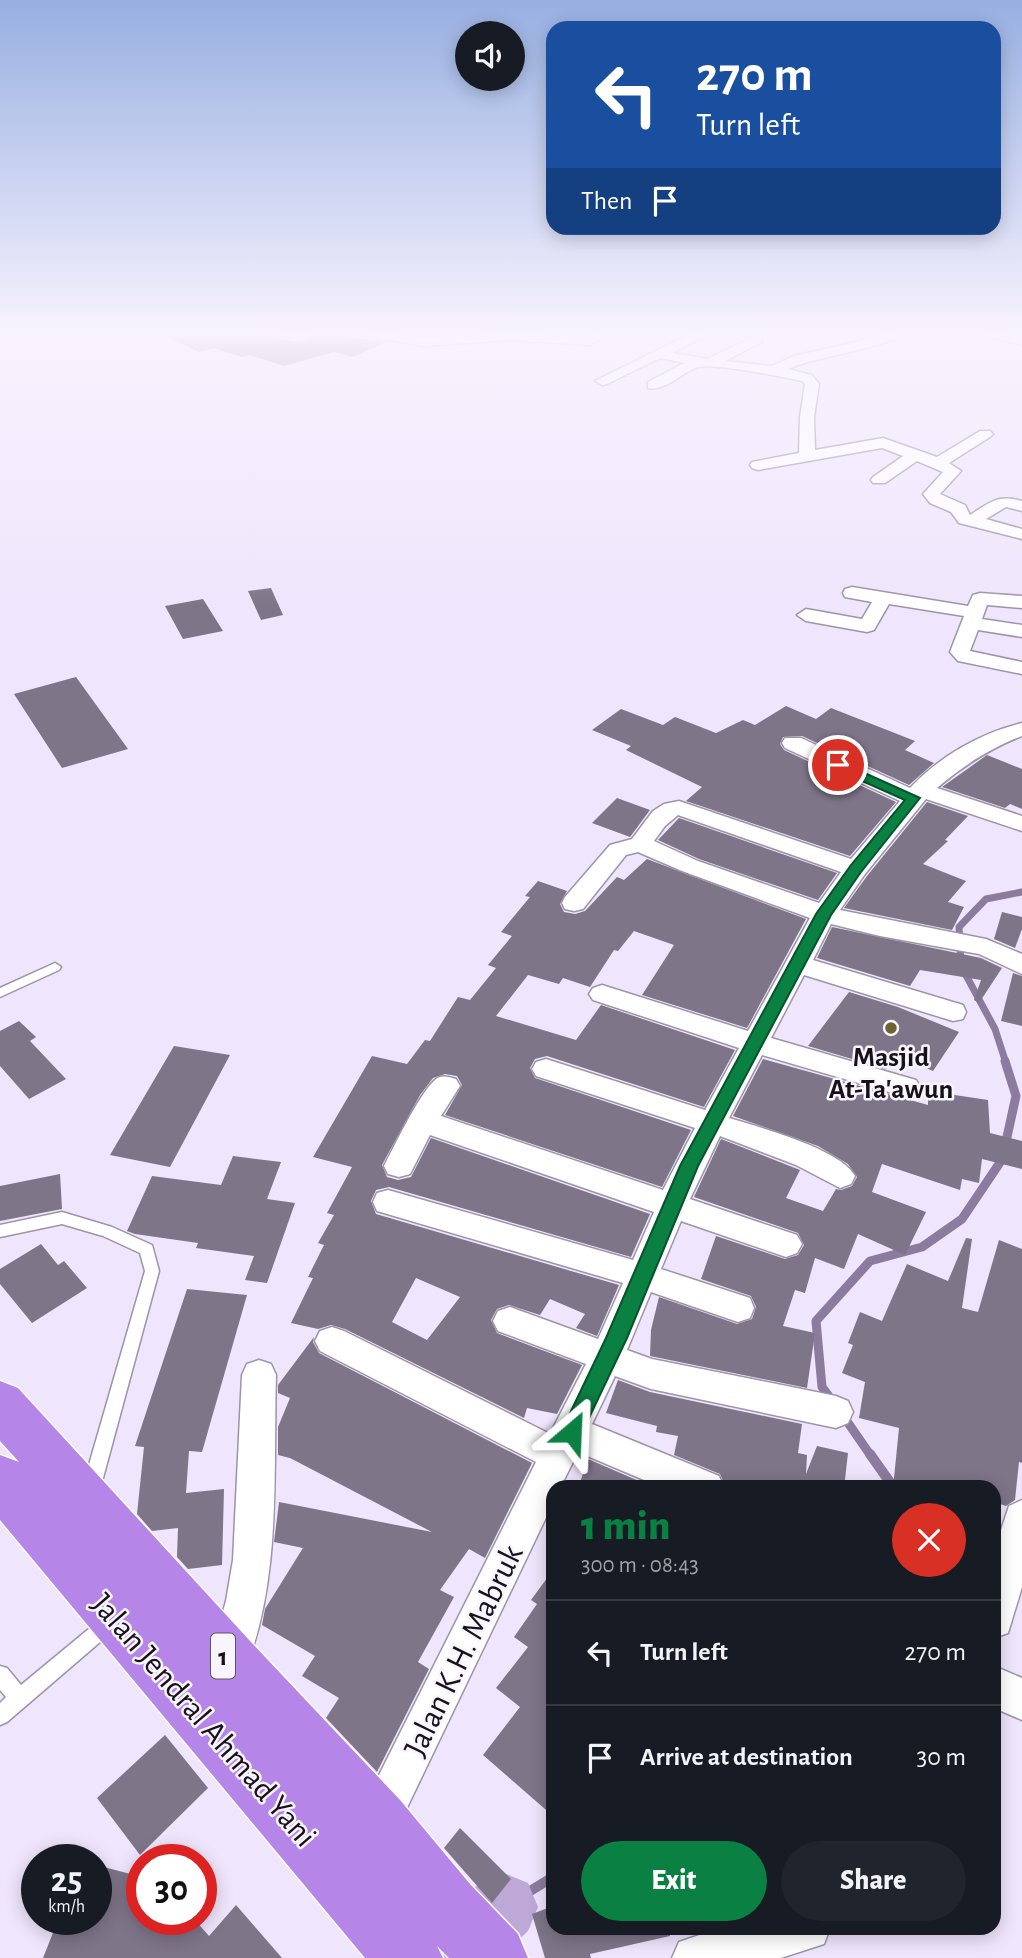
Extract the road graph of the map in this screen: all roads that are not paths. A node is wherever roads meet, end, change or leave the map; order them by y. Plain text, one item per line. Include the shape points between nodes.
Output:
1 (807, 422) edge
2 (985, 434) dead end
3 (915, 455) junction
4 (807, 456) junction
5 (938, 463) junction
6 (758, 465) dead end
7 (879, 480) dead end
8 (1022, 506) edge
9 (971, 521) junction
10 (1022, 534) edge
11 (852, 593) dead end
12 (884, 598) junction
13 (1022, 603) edge
14 (806, 615) dead end
15 (972, 617) junction
16 (1022, 631) edge
17 (1022, 668) edge
18 (1022, 729) edge
19 (793, 743) dead end
20 (917, 794) junction
21 (1022, 824) edge
22 (640, 844) junction
23 (856, 869) junction
24 (574, 903) dead end
25 (824, 914) junction
26 (798, 964) junction
27 (1022, 965) edge
28 (55, 968) dead end
29 (0, 993) edge
30 (602, 994) dead end
31 (953, 1012) dead end
32 (755, 1044) junction
33 (546, 1069) dead end
34 (446, 1086) dead end
35 (906, 1087) dead end
36 (423, 1121) junction
37 (711, 1124) junction
38 (399, 1166) dead end
39 (841, 1176) dead end
40 (388, 1202) dead end
41 (672, 1203) junction
42 (0, 1231) edge
43 (786, 1244) dead end
44 (643, 1276) junction
45 (738, 1308) dead end
46 (510, 1321) dead end
47 (332, 1341) dead end
48 (607, 1358) junction
49 (259, 1375) dead end
50 (0, 1404) edge
51 (836, 1412) dead end
52 (565, 1444) junction
53 (0, 1480) edge
54 (546, 1480) edge
55 (680, 1480) edge
56 (546, 1481) edge
57 (88, 1503) junction
58 (1022, 1518) edge
59 (1001, 1594) edge
60 (116, 1617) junction
61 (229, 1662) junction
62 (0, 1675) edge
63 (1001, 1690) edge
64 (19, 1698) junction
65 (1022, 1700) edge
66 (0, 1715) edge
67 (361, 1851) junction
68 (782, 1935) edge
69 (407, 1943) edge
70 (494, 1958) edge
71 (695, 1958) edge

1 - 4 street
2 - 5 street
3 - 4 street via 879,443
3 - 5 street
3 - 7 street
4 - 6 street
5 - 9 street via 953,471 933,496
8 - 9 street via 1004,501
9 - 10 street
11 - 12 street
12 - 14 street via 867,626
12 - 15 street
13 - 15 street via 982,598
15 - 16 street
15 - 17 street via 961,655
18 - 20 street, Jalan K.H. Mabruk via 968,753
19 - 20 street
20 - 21 street
20 - 23 street, Jalan K.H. Mabruk
22 - 23 street via 662,814 680,808
22 - 24 street via 618,850
22 - 25 street
23 - 25 street, Jalan K.H. Mabruk
25 - 26 street, Jalan K.H. Mabruk
25 - 27 street via 985,947
26 - 31 street
26 - 32 street, Jalan K.H. Mabruk
28 - 29 lane
30 - 32 street
32 - 35 street
32 - 37 street, Jalan K.H. Mabruk
33 - 37 street
34 - 36 street
36 - 38 street
36 - 41 street
37 - 39 street via 807,1157
37 - 41 street, Jalan K.H. Mabruk
40 - 44 street
41 - 43 street
41 - 44 street, Jalan K.H. Mabruk
42 - 57 lane via 62,1218 147,1249 152,1271
44 - 45 street
44 - 48 street, Jalan K.H. Mabruk
46 - 48 street
47 - 52 street
48 - 51 street via 651,1374
48 - 52 street, Jalan K.H. Mabruk
49 - 61 street via 252,1560
50 - 57 highway, Jalan Jendral Ahmad Yani / 1
52 - 54 street, Jalan K.H. Mabruk
52 - 55 street
53 - 60 highway, Jalan Jendral Ahmad Yani / 1
56 - 67 street, Jalan K.H. Mabruk
57 - 61 highway, Jalan Jendral Ahmad Yani / 1
58 - 59 street
60 - 64 lane
60 - 67 highway, Jalan Jendral Ahmad Yani / 1
61 - 67 highway, Jalan Jendral Ahmad Yani / 1
62 - 64 lane
63 - 65 street
64 - 66 lane
67 - 69 highway, Jalan Jendral Ahmad Yani / 1
68 - 71 street
69 - 70 highway, Jalan Jendral Ahmad Yani / 1

